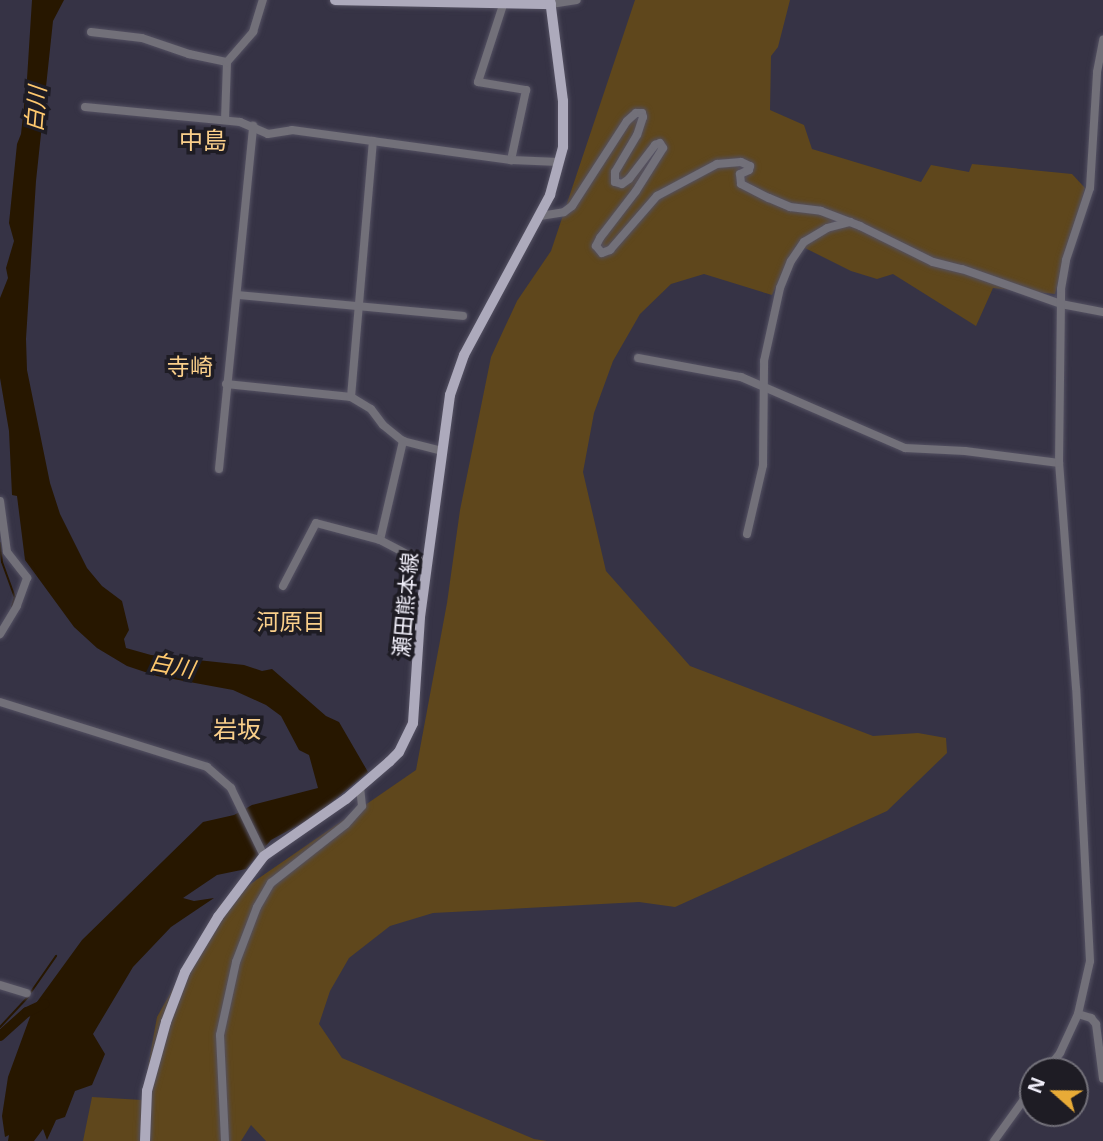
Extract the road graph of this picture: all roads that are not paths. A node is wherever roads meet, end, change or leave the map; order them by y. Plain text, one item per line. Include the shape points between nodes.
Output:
1 (263, 0) edge
2 (335, 0) edge
3 (577, 0) edge
4 (551, 2) edge
5 (503, 5) junction
6 (91, 32) dead end
7 (1103, 40) edge
8 (227, 62) junction
9 (85, 107) dead end
10 (225, 120) junction
11 (253, 126) junction
12 (373, 141) junction
13 (512, 160) junction
14 (559, 162) junction
15 (540, 216) junction
16 (850, 222) junction
17 (238, 295) junction
18 (1061, 304) junction
19 (357, 307) junction
20 (1103, 312) edge
21 (463, 316) dead end
22 (638, 358) dead end
23 (226, 384) junction
24 (763, 385) junction
25 (351, 397) junction
26 (403, 441) junction
27 (442, 451) junction
28 (1059, 463) junction
29 (219, 469) dead end
30 (0, 501) edge
31 (747, 534) dead end
32 (380, 540) junction
33 (426, 564) junction
34 (283, 586) dead end
35 (0, 634) edge
36 (0, 702) edge
37 (360, 787) junction
38 (263, 854) junction
39 (0, 985) edge
40 (27, 993) dead end
41 (1078, 1014) junction
42 (1057, 1057) edge
43 (1103, 1079) edge
44 (1019, 1106) edge
45 (145, 1141) edge
46 (225, 1141) edge
47 (994, 1141) edge

1 - 8 street via 253,32
2 - 5 main road
3 - 4 street
4 - 5 main road
4 - 14 main road, 瀬田熊本線 via 563,101
5 - 13 street via 478,82 526,90
6 - 8 street via 142,38
7 - 18 street via 1090,188 1066,260
8 - 10 street
9 - 10 street
10 - 11 street
11 - 12 street via 268,134 292,130
11 - 17 street
12 - 13 street
12 - 19 street
13 - 14 street
14 - 15 main road, 瀬田熊本線
15 - 16 street via 572,206 627,121 642,113 637,135 615,172 615,182 629,179 654,145 663,148 600,238 596,246 602,253 610,250 656,196 725,162 750,166 740,174 741,184 769,198
15 - 27 main road, 瀬田熊本線 via 456,372
16 - 18 street via 933,262
16 - 24 street via 812,235 791,261 770,322
17 - 19 street
17 - 23 street
18 - 20 street
18 - 28 street
19 - 21 street
19 - 25 street
22 - 24 street via 718,371
23 - 25 street
23 - 29 street
24 - 28 street via 905,448
24 - 31 street via 763,466
25 - 26 street
26 - 27 street
26 - 32 street
27 - 33 main road, 瀬田熊本線
28 - 41 street via 1090,961
30 - 35 street via 7,552 27,578
32 - 33 street
32 - 34 street via 316,523
33 - 37 main road, 瀬田熊本線 via 413,723 399,752
36 - 38 street via 207,767 231,788
37 - 38 main road, 瀬田熊本線
37 - 46 street via 362,806 346,824 271,883 240,951 220,1035
38 - 45 main road, 瀬田熊本線 via 218,917 177,991 147,1091
39 - 40 street
41 - 42 street
41 - 43 street via 1097,1024
44 - 47 street

